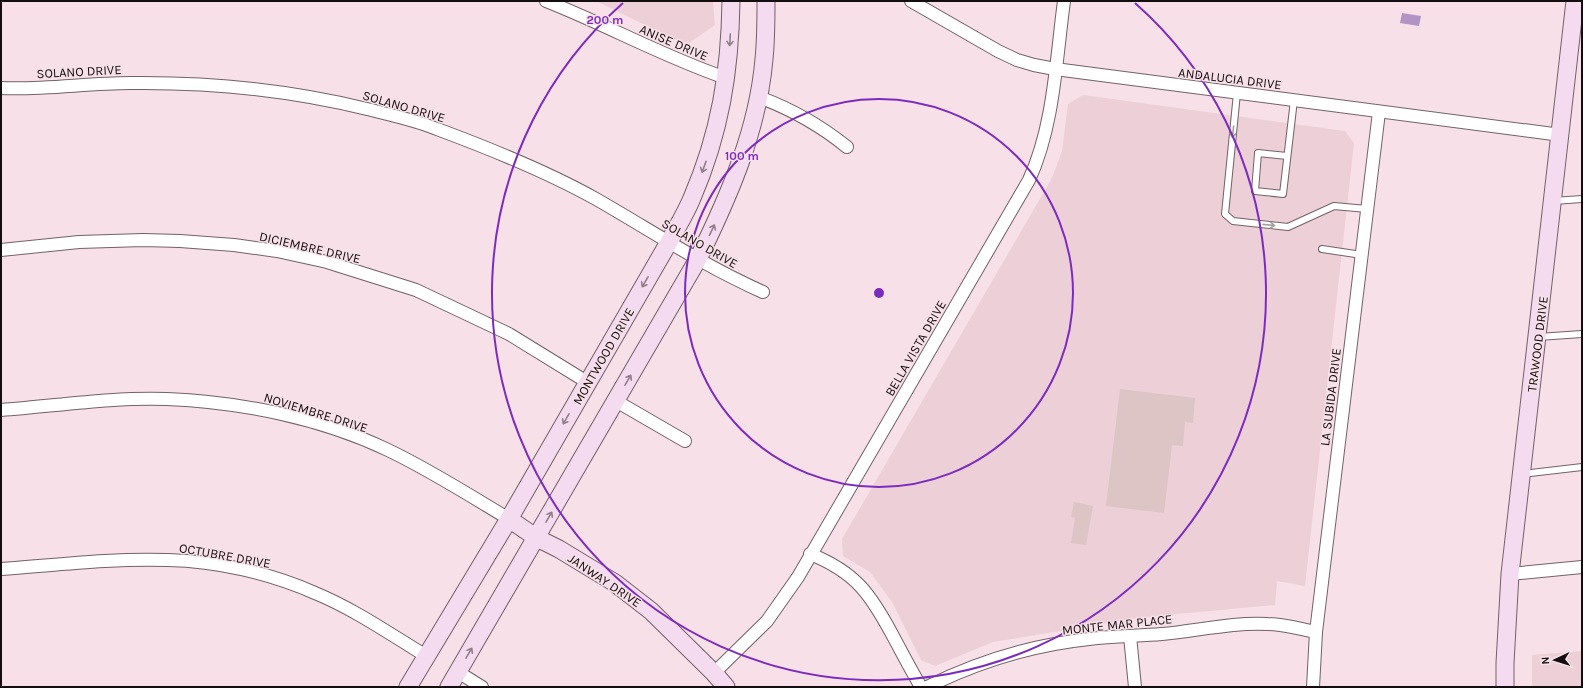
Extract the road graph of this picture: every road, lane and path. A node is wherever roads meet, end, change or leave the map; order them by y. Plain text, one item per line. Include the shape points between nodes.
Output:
1 (546, 1) edge
2 (731, 1) edge
3 (766, 1) edge
4 (911, 1) edge
5 (1064, 1) edge
6 (1575, 1) edge
7 (1055, 69) junction
8 (726, 78) junction
9 (1, 88) edge
10 (1237, 93) junction
11 (759, 97) junction
12 (1294, 100) junction
13 (1379, 112) junction
14 (1561, 135) junction
15 (847, 147) dead end
16 (1288, 156) junction
17 (1582, 199) edge
18 (1553, 201) junction
19 (1367, 209) junction
20 (669, 242) junction
21 (1322, 249) dead end
22 (1, 250) edge
23 (1362, 255) junction
24 (698, 259) junction
25 (763, 292) dead end
26 (1582, 334) edge
27 (1538, 337) junction
28 (587, 382) junction
29 (616, 401) junction
30 (1, 410) edge
31 (685, 441) dead end
32 (1582, 467) edge
33 (1522, 474) junction
34 (509, 519) junction
35 (537, 538) junction
36 (810, 554) junction
37 (1582, 567) edge
38 (1, 569) edge
39 (1510, 574) junction
40 (1316, 632) junction
41 (1130, 636) junction
42 (426, 656) junction
43 (458, 672) junction
44 (714, 673) junction
45 (408, 687) edge
46 (449, 687) edge
47 (482, 687) edge
48 (726, 687) edge
49 (921, 687) edge
50 (927, 687) edge
51 (1135, 687) edge
52 (1313, 687) edge
53 (1505, 687) edge

1 - 8 street, ANISE DRIVE via 669,57
2 -> 8 main road, MONTWOOD DRIVE
3 - 11 main road via 764,59
4 - 7 street, ANDALUCIA DRIVE via 998,51 1023,62
5 - 7 street, BELLA VISTA DRIVE
6 - 14 main road, TRAWOOD DRIVE via 1574,34
7 - 10 street, ANDALUCIA DRIVE
7 - 36 street, BELLA VISTA DRIVE via 1046,133 1030,180
8 -> 20 main road, MONTWOOD DRIVE via 714,137 704,168
9 - 20 street, SOLANO DRIVE via 129,83 226,85 343,103 436,128 508,157 595,198
10 - 12 street, ANDALUCIA DRIVE
10 -> 19 lane via 1225,214 1233,222 1288,227 1334,206
11 - 15 street via 801,115
24 -> 11 main road via 731,191
12 - 13 street, ANDALUCIA DRIVE
12 - 16 lane
13 - 14 street, ANDALUCIA DRIVE
13 - 19 street, LA SUBIDA DRIVE
14 - 18 main road, TRAWOOD DRIVE
16 - 16 lane via 1283,194 1255,191 1258,153
17 - 18 lane
18 - 27 main road, TRAWOOD DRIVE
19 - 23 street, LA SUBIDA DRIVE
20 - 24 street, SOLANO DRIVE
20 -> 28 main road, MONTWOOD DRIVE
21 - 23 lane
22 - 28 street, DICIEMBRE DRIVE via 80,242 180,240 277,251 327,262 416,290 509,334
23 - 40 street, LA SUBIDA DRIVE
24 - 25 street, SOLANO DRIVE
29 -> 24 main road
26 - 27 lane
27 - 33 main road, TRAWOOD DRIVE
28 -> 34 main road, MONTWOOD DRIVE
29 - 31 street
35 -> 29 main road
30 - 34 street, NOVIEMBRE DRIVE via 116,400 167,399 259,409 329,428 386,449 422,467
32 - 33 lane
33 - 39 main road, TRAWOOD DRIVE
34 - 35 main road, JANWAY DRIVE
34 - 42 main road, MONTWOOD DRIVE
43 -> 35 main road
35 - 44 main road, JANWAY DRIVE via 615,583 651,611
36 - 44 street, BELLA VISTA DRIVE via 798,577 767,622
36 - 49 street via 839,568 865,590 877,606
37 - 39 street
38 - 42 street, OCTUBRE DRIVE via 169,560 255,572 284,580 351,610
39 - 53 main road, TRAWOOD DRIVE via 1504,663
40 - 41 street, MONTE MAR PLACE via 1269,624 1249,624
40 - 52 street, LA SUBIDA DRIVE
41 - 50 street, MONTE MAR PLACE via 1050,644 1017,652 984,662
41 - 51 street
42 - 45 main road, MONTWOOD DRIVE
43 - 46 main road
43 - 47 street
44 - 48 main road, JANWAY DRIVE

